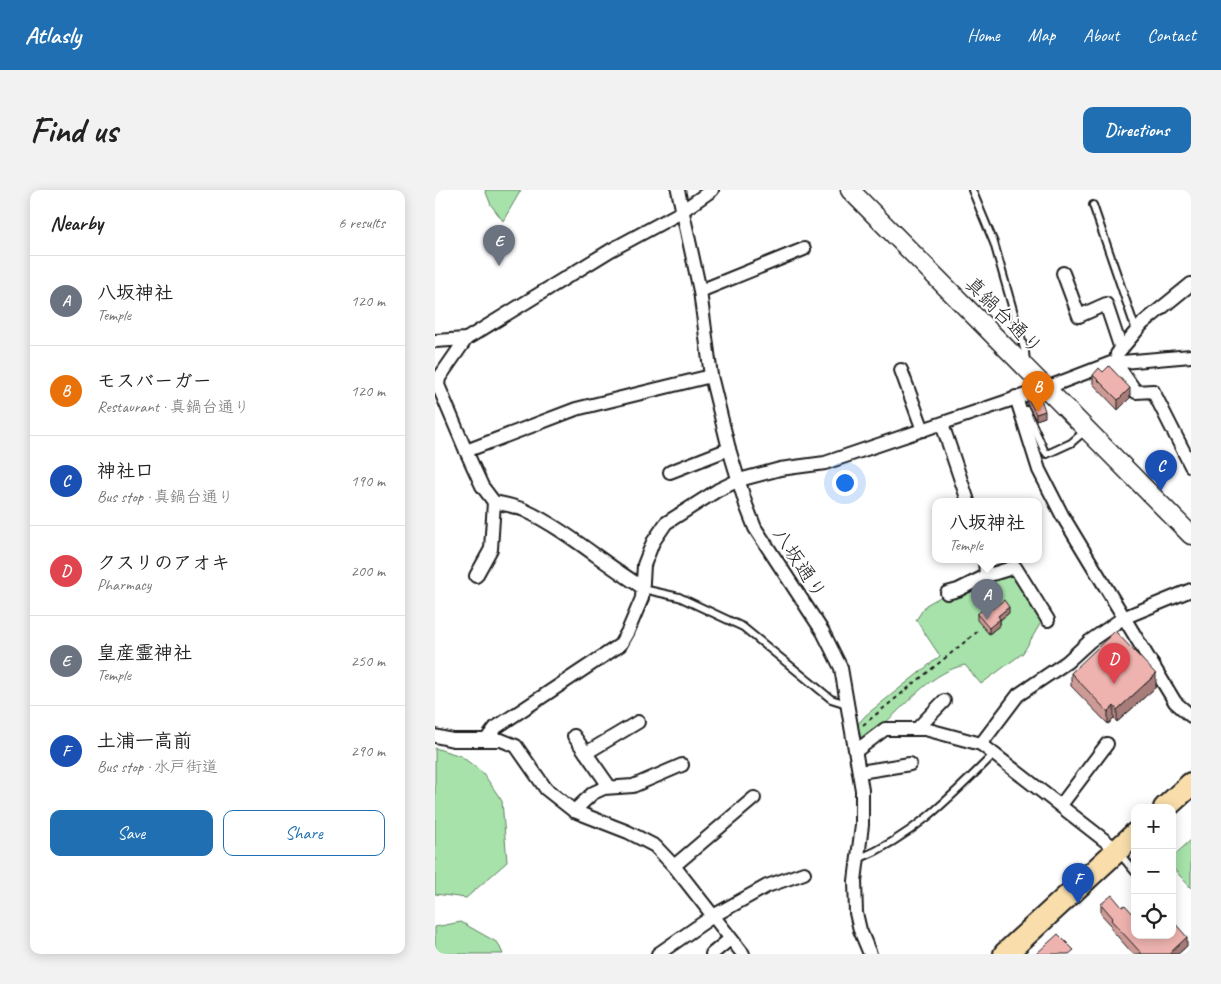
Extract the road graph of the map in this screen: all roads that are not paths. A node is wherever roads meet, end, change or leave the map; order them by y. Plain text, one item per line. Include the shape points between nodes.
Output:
1 (678, 190) edge
2 (712, 190) edge
3 (850, 190) edge
4 (972, 190) edge
5 (1093, 205) dead end
6 (682, 210) junction
7 (804, 249) dead end
8 (1063, 273) dead end
9 (1191, 284) edge
10 (700, 291) junction
11 (1136, 330) junction
12 (466, 339) junction
13 (435, 341) edge
14 (1121, 349) junction
15 (1191, 356) edge
16 (1113, 362) junction
17 (1026, 368) junction
18 (901, 370) dead end
19 (711, 376) junction
20 (1046, 388) junction
21 (1019, 396) junction
22 (942, 424) junction
23 (1087, 429) junction
24 (923, 430) junction
25 (729, 449) junction
26 (466, 451) junction
27 (1191, 466) edge
28 (671, 472) dead end
29 (739, 480) junction
30 (967, 498) edge
31 (494, 502) junction
32 (1191, 535) edge
33 (985, 563) edge
34 (476, 576) dead end
35 (986, 576) junction
36 (643, 588) junction
37 (1191, 590) edge
38 (947, 593) dead end
39 (1123, 618) junction
40 (1048, 620) dead end
41 (944, 701) dead end
42 (847, 704) junction
43 (1191, 716) edge
44 (638, 722) dead end
45 (918, 728) junction
46 (435, 736) edge
47 (575, 736) dead end
48 (486, 740) junction
49 (981, 744) junction
50 (1107, 744) dead end
51 (856, 751) junction
52 (586, 753) junction
53 (994, 754) junction
54 (910, 764) dead end
55 (682, 765) dead end
56 (860, 772) junction
57 (1191, 784) edge
58 (609, 786) junction
59 (754, 798) dead end
60 (1169, 804) edge
61 (1061, 805) junction
62 (574, 811) junction
63 (1131, 838) edge
64 (1117, 850) junction
65 (857, 860) junction
66 (674, 866) junction
67 (1131, 867) edge
68 (804, 873) dead end
69 (713, 916) junction
70 (730, 938) junction
71 (658, 954) edge
72 (712, 954) edge
73 (743, 954) edge
74 (870, 954) edge
75 (1005, 954) edge

1 - 6 street, 八坂通り
2 - 6 street
3 - 17 street, 真鍋台通り
4 - 17 lane via 994,243 1025,352
5 - 11 lane
6 - 10 street, 八坂通り
6 - 12 street
7 - 10 street
8 - 14 street via 1079,316 1106,304
9 - 11 street
10 - 19 street, 八坂通り
11 - 14 street
12 - 13 street
12 - 26 street via 439,378 438,385
14 - 16 street
15 - 16 street
16 - 20 street
16 - 27 street via 1136,392 1153,391
17 - 20 street, 真鍋台通り
18 - 24 street
19 - 25 street, 八坂通り
19 - 26 street via 576,409
20 - 21 street
20 - 23 street, 真鍋台通り
21 - 22 street
21 - 23 lane via 1047,454 1071,443
21 - 39 street via 1039,470
22 - 24 street
22 - 30 street
23 - 32 street, 真鍋台通り
24 - 29 street via 825,463 779,469
25 - 28 street
25 - 29 street, 八坂通り
26 - 31 street via 482,486
29 - 36 street via 700,500 666,523 653,542 644,566
29 - 42 street, 八坂通り via 755,528 834,653 844,679
31 - 34 street via 491,549
31 - 36 street via 522,509 552,526
33 - 35 street
35 - 38 street
35 - 40 street via 1015,567
36 - 42 lane via 679,598 743,627 831,699
36 - 48 street via 642,598 620,645 495,728
37 - 39 street
39 - 43 street via 1175,702
39 - 49 street via 1019,695
41 - 45 street
42 - 51 street, 八坂通り
44 - 52 street
45 - 49 street
45 - 51 street via 885,729
46 - 48 street via 453,740
47 - 52 street
48 - 62 street via 501,740 516,746 546,789
49 - 53 street
50 - 61 street
51 - 56 street, 八坂通り
52 - 58 street
53 - 61 street
53 - 65 lane via 915,827
54 - 56 street
55 - 58 street via 633,786
56 - 65 street, 八坂通り via 862,825
57 - 60 highway
58 - 62 street via 593,793
59 - 66 street
61 - 64 street
62 - 66 street via 655,846
63 - 64 highway
64 - 67 lane
64 - 75 highway
65 - 74 street, 八坂通り via 856,913
66 - 69 street
68 - 69 street via 767,886
69 - 70 street
69 - 71 street
70 - 72 street
70 - 73 street

